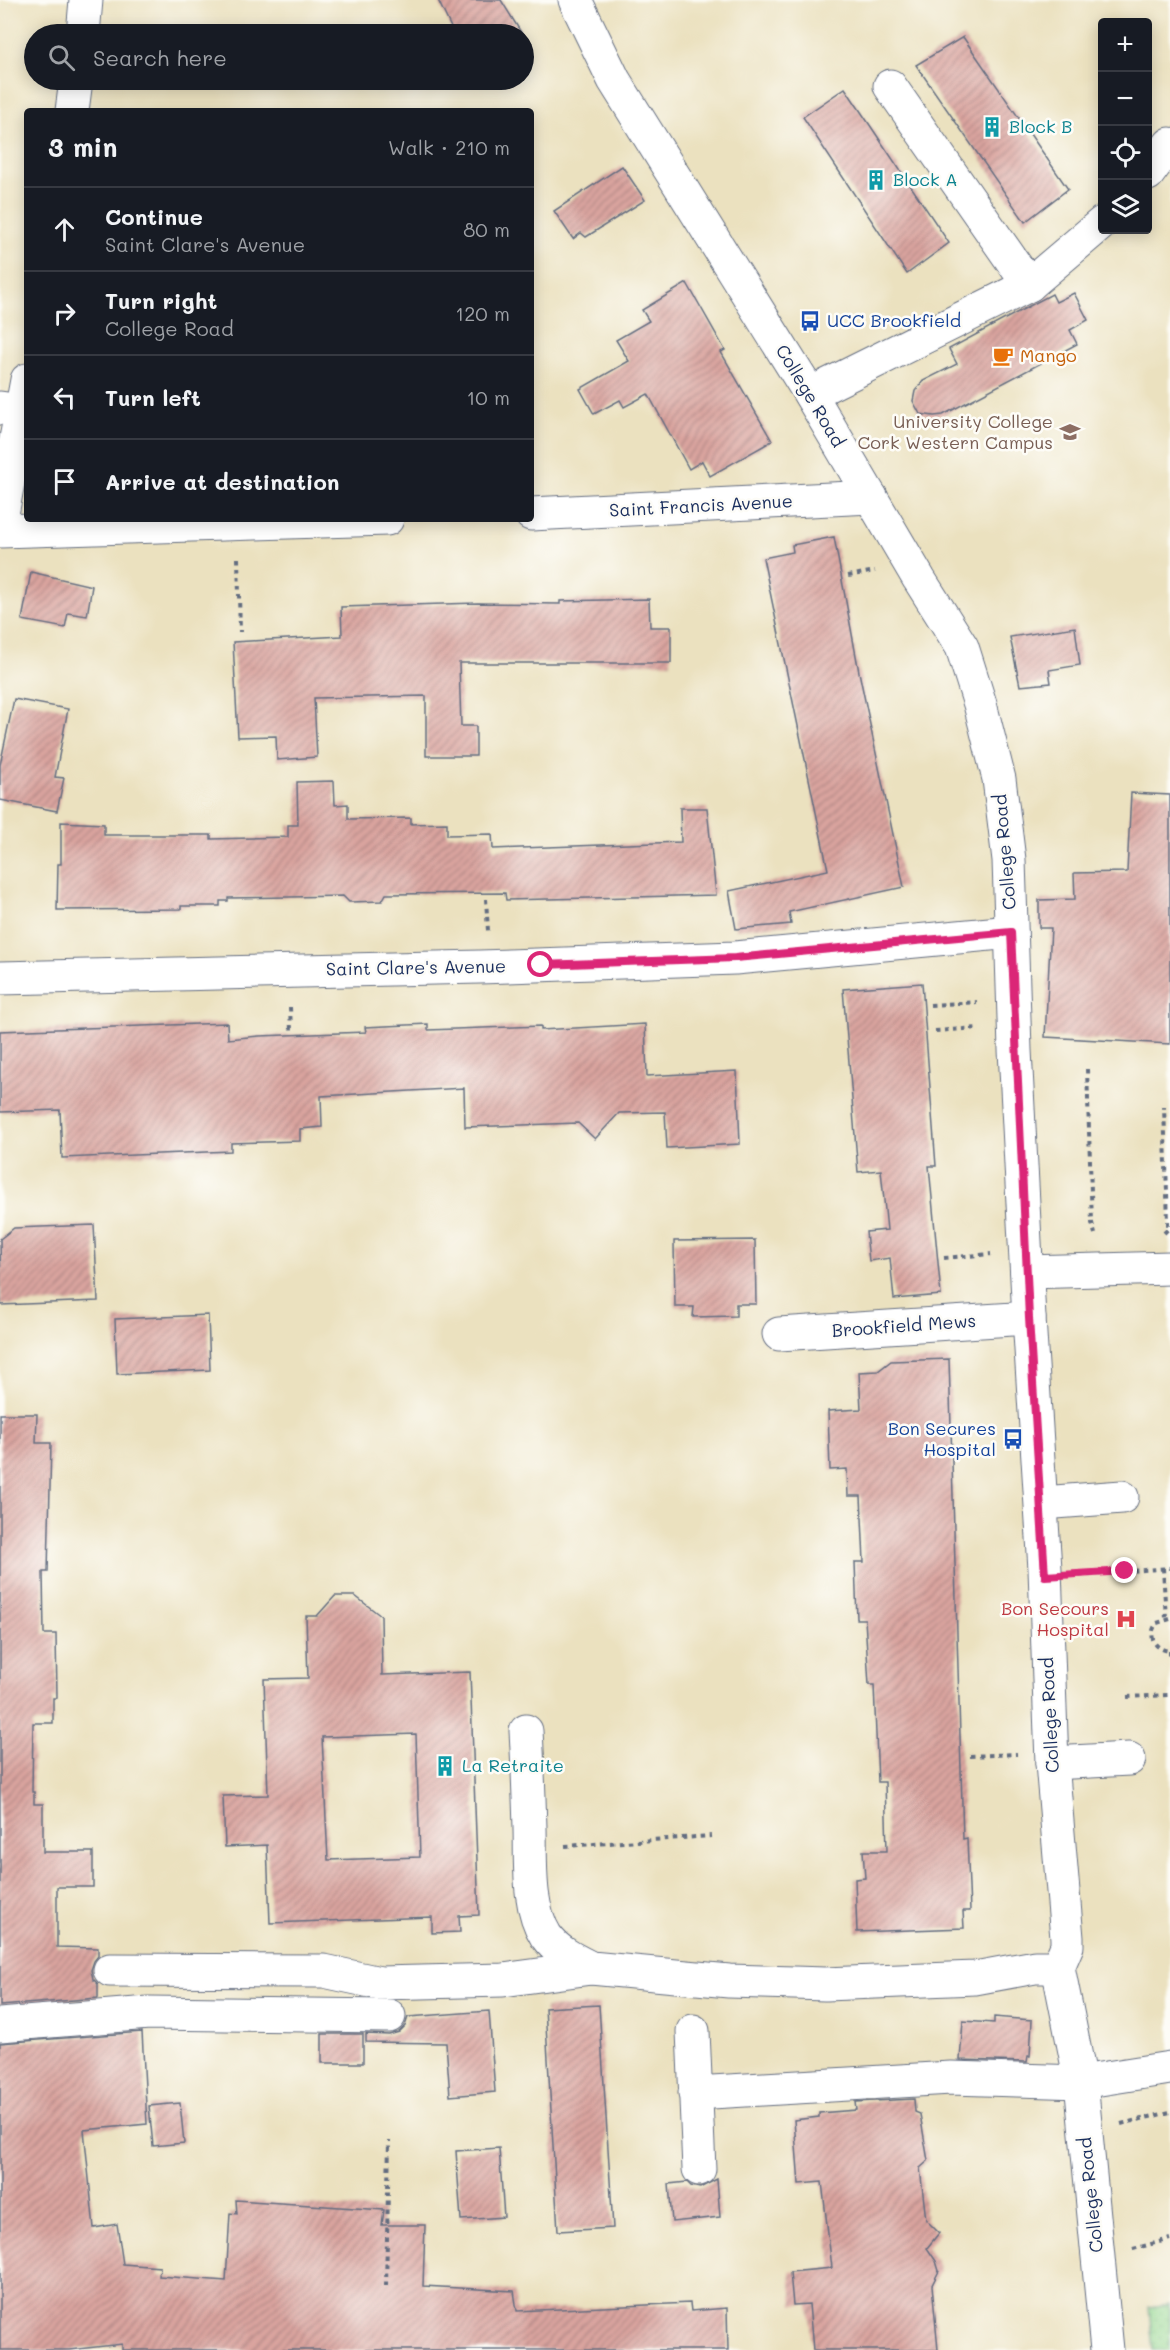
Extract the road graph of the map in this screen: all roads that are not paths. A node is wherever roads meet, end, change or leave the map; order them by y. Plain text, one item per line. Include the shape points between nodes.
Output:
1 (86, 0) edge
2 (574, 0) edge
3 (84, 24) edge
4 (890, 86) dead end
5 (75, 90) edge
6 (72, 108) edge
7 (1170, 144) edge
8 (1152, 169) edge
9 (1098, 226) edge
10 (1029, 285) junction
11 (810, 394) junction
12 (16, 400) edge
13 (871, 497) junction
14 (534, 514) edge
15 (274, 522) edge
16 (0, 525) edge
17 (0, 531) edge
18 (1011, 932) junction
19 (0, 978) edge
20 (1170, 1268) edge
21 (1027, 1272) junction
22 (1029, 1318) junction
23 (779, 1334) dead end
24 (1122, 1497) dead end
25 (1042, 1503) junction
26 (526, 1731) dead end
27 (1129, 1759) dead end
28 (1052, 1763) junction
29 (1058, 1967) junction
30 (591, 1968) junction
31 (110, 1970) dead end
32 (389, 2016) dead end
33 (0, 2025) edge
34 (693, 2031) dead end
35 (1170, 2068) edge
36 (1081, 2082) junction
37 (695, 2093) junction
38 (699, 2169) dead end
39 (1107, 2350) edge

1 - 3 street
2 - 11 street, College Road via 614,80
4 - 10 street
5 - 6 street
7 - 8 street
9 - 10 street
10 - 11 street
11 - 13 street, College Road
12 - 16 street
13 - 14 street, Saint Francis Avenue
13 - 18 street, College Road via 962,647 996,768 1005,817
15 - 17 street
18 - 19 street, Saint Clare's Avenue via 735,958
18 - 21 street, College Road
20 - 21 street
21 - 22 street, College Road
22 - 23 street, Brookfield Mews
22 - 25 street, College Road
24 - 25 street
25 - 28 street, College Road
26 - 30 street via 536,1912 546,1936 558,1949
27 - 28 street
28 - 29 street, College Road via 1068,1946
29 - 30 street via 1035,1967 975,1978 825,1984 729,1981
29 - 36 street, College Road
30 - 31 street via 503,1980 380,1983 324,1971
32 - 33 street via 149,2013
34 - 37 street
35 - 36 street
36 - 37 street via 951,2078
36 - 39 street, College Road
37 - 38 street

